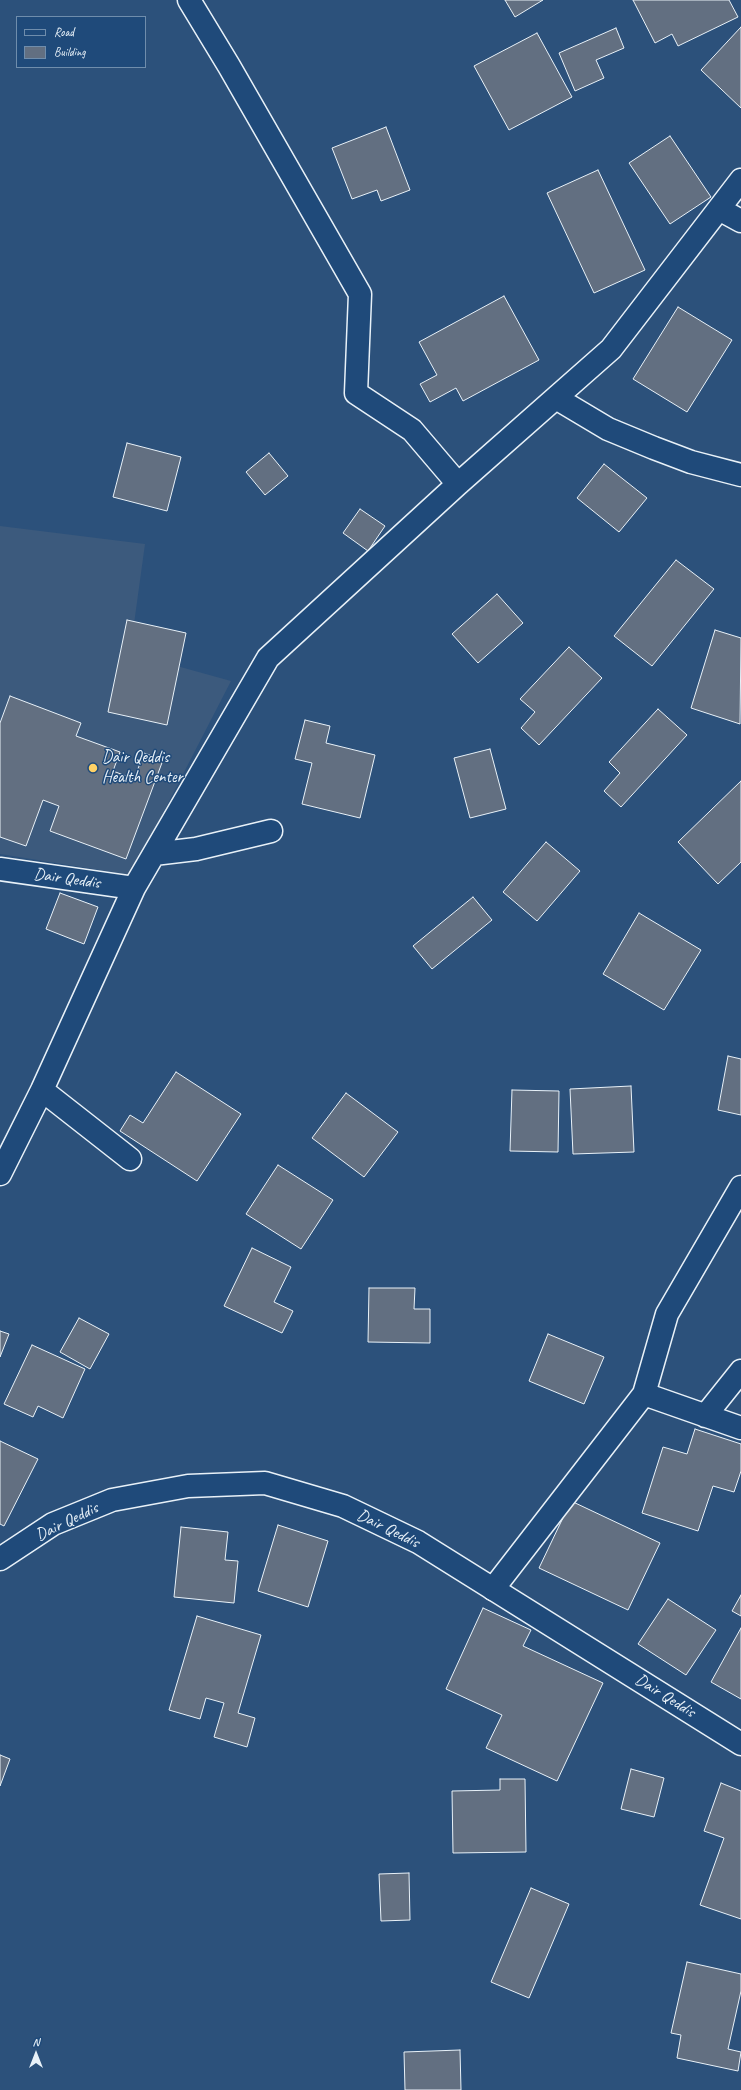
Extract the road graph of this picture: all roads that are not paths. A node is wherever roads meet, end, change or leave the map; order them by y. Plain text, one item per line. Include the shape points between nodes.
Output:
1 (189, 0) edge
2 (741, 180) edge
3 (719, 208) junction
4 (741, 221) edge
5 (556, 398) junction
6 (741, 475) edge
7 (458, 484) junction
8 (272, 831) dead end
9 (154, 854) junction
10 (0, 869) edge
11 (134, 888) junction
12 (42, 1090) junction
13 (130, 1159) dead end
14 (0, 1174) edge
15 (741, 1187) edge
16 (741, 1371) edge
17 (644, 1394) junction
18 (705, 1416) junction
19 (741, 1428) edge
20 (0, 1559) edge
21 (493, 1589) junction
22 (741, 1744) edge

1 - 7 street via 360,294 356,393 412,430
2 - 3 street
3 - 4 street
3 - 5 street via 611,349
5 - 6 street via 608,428 654,448 691,462
5 - 7 street
7 - 9 street via 268,658
8 - 9 street via 196,849
9 - 11 street
10 - 11 street, Dair Qeddis
11 - 12 street
12 - 13 street
12 - 14 street
15 - 17 street via 667,1314
16 - 18 street
17 - 18 street
17 - 21 street
18 - 19 street
20 - 21 street, Dair Qeddis via 53,1524 112,1500 188,1486 265,1483 350,1510 418,1542
21 - 22 street, Dair Qeddis

